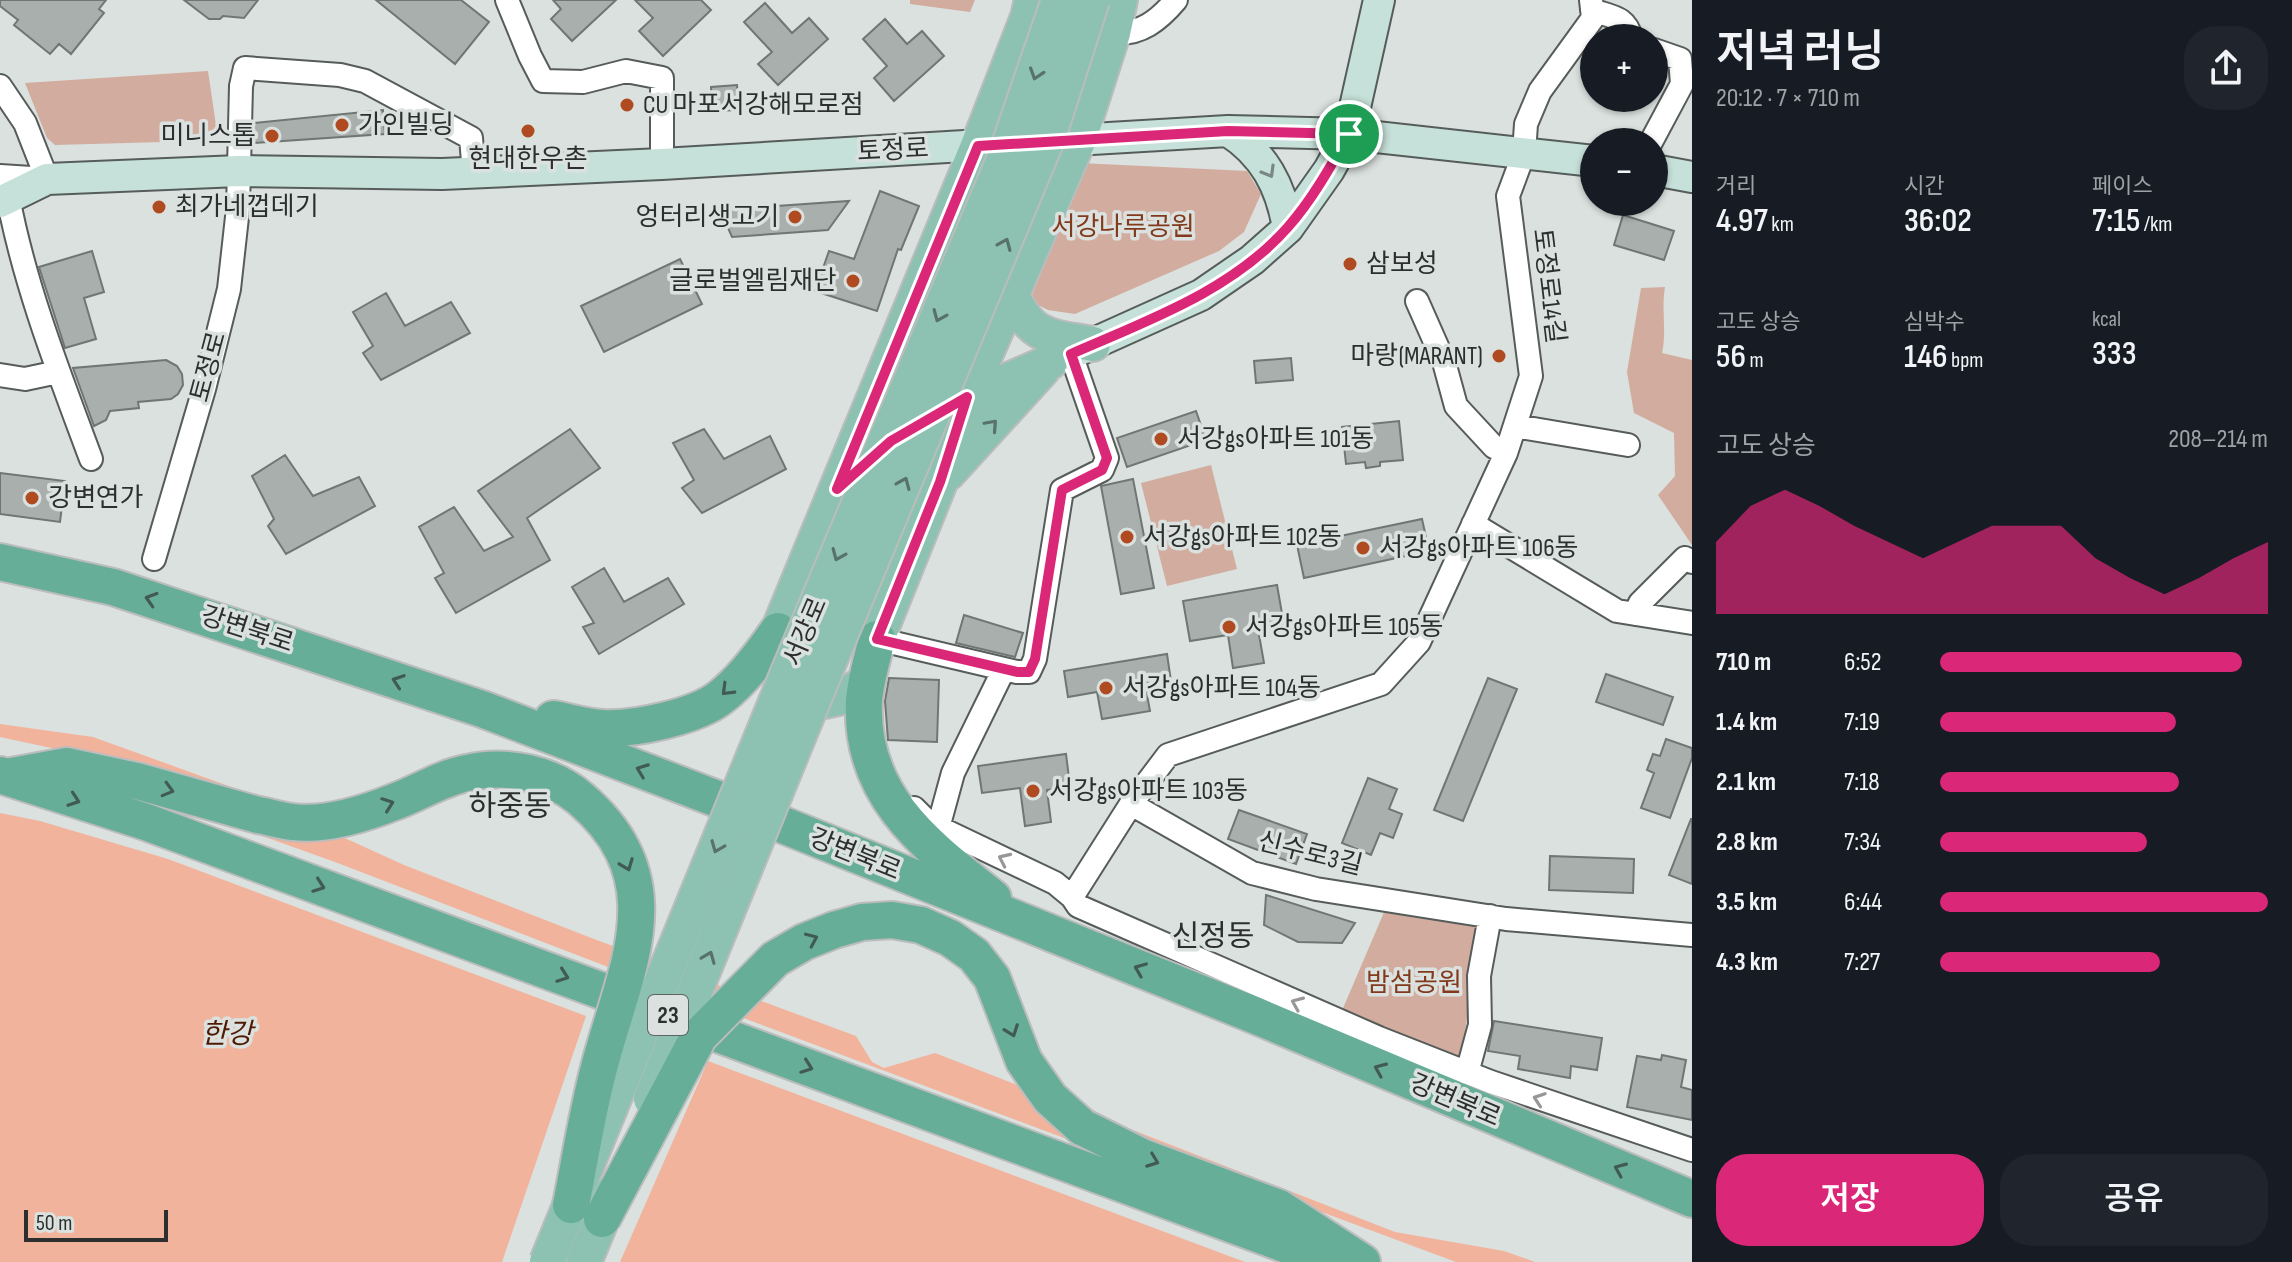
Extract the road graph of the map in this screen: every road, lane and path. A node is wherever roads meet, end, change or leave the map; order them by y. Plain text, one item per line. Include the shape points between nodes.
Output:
1 (507, 0) edge
2 (1032, 0) edge
3 (1059, 0) edge
4 (1092, 0) edge
5 (1120, 0) edge
6 (1176, 0) edge
7 (1379, 0) edge
8 (1591, 5) edge
9 (1627, 19) edge
10 (1113, 33) junction
11 (1668, 55) edge
12 (0, 86) edge
13 (1668, 110) edge
14 (1228, 131) junction
15 (1349, 134) junction
16 (1079, 139) junction
17 (978, 146) junction
18 (1524, 153) junction
19 (1580, 159) edge
20 (662, 164) junction
21 (239, 171) junction
22 (474, 173) junction
23 (1668, 173) edge
24 (1692, 177) edge
25 (47, 179) junction
26 (3, 192) edge
27 (1288, 228) junction
28 (1011, 294) junction
29 (1417, 301) dead end
30 (1071, 353) junction
31 (58, 372) junction
32 (0, 375) edge
33 (967, 397) junction
34 (1515, 426) junction
35 (1628, 445) dead end
36 (1506, 453) junction
37 (91, 459) dead end
38 (940, 482) junction
39 (837, 489) junction
40 (1473, 524) junction
41 (154, 559) dead end
42 (0, 562) edge
43 (1692, 562) edge
44 (1635, 614) junction
45 (1692, 623) edge
46 (778, 631) junction
47 (877, 639) junction
48 (1004, 669) junction
49 (866, 682) junction
50 (482, 709) junction
51 (865, 729) junction
52 (5, 776) edge
53 (1131, 804) junction
54 (938, 828) junction
55 (1072, 897) junction
56 (1490, 916) junction
57 (1026, 923) junction
58 (1692, 935) edge
59 (1467, 1073) junction
60 (1692, 1150) edge
61 (1692, 1199) edge
62 (586, 1212) junction
63 (547, 1262) edge
64 (584, 1262) edge
65 (1333, 1262) edge
66 (1362, 1262) edge

1 - 20 street via 543,81 583,82 626,71 662,78
2 - 17 main road
3 -> 62 main road, 서강로, bridge via 1005,157 787,675
62 -> 4 main road, 서강로, bridge via 819,686 1043,150
5 - 10 main road
6 - 10 street via 1144,29
7 - 15 main road
8 - 9 street
8 - 18 street, 토정로14길 via 1593,18 1540,91 1526,124
10 - 16 main road
11 - 13 street via 1680,59 1682,84
12 - 25 street via 25,123
14 - 15 main road, 토정로
14 - 16 main road, 토정로
14 -> 27 main road via 1258,154 1271,173
15 - 18 main road, 토정로
15 - 27 main road
16 - 17 main road, 토정로
16 - 28 main road
17 - 20 main road, 토정로
17 - 39 main road
18 - 19 main road, 토정로
18 - 34 street, 토정로14길 via 1508,196 1531,376
20 - 22 main road, 토정로
21 - 22 main road, 토정로
21 - 22 street via 245,68 365,81 471,138
21 - 25 main road, 토정로
21 - 41 street, 토정로 via 229,289
23 - 24 main road
25 - 26 main road, 토정로
26 - 31 street
27 - 30 main road via 1201,295
28 - 30 main road via 1025,320
28 - 33 main road
29 - 36 street via 1444,362 1456,406
30 - 33 main road
38 -> 30 main road
30 - 48 street via 1107,458 1102,470 1062,490 1035,659 1029,672
31 - 32 street via 25,379
31 - 37 street
33 - 38 main road
33 - 39 main road via 891,441
34 - 35 street
34 - 36 street, 토정로14길
36 - 40 street, 토정로14길
38 - 47 main road
39 - 46 main road
40 - 44 street via 1617,611
40 - 53 street, 토정로14길 via 1419,642 1381,684 1168,755
50 -> 42 highway, 강변북로 via 113,587
43 - 44 street via 1685,558
44 - 45 street
46 - 49 main road via 774,663 788,685 825,701
46 -> 50 highway via 720,699 678,718 602,728
47 - 48 street
47 - 49 highway
48 - 54 street via 953,773
49 - 51 highway
57 -> 50 highway, 강변북로
51 - 54 street via 901,795
51 - 57 highway via 875,772 907,823 937,854
52 -> 62 highway, bridge via 67,766 295,823 357,814 468,772 538,774 568,787 611,831 626,859 638,917 634,951 598,1070
52 -> 65 highway, 23, bridge via 146,822
53 - 55 street, 토정로14길
53 - 56 street, 신수로3길 via 1252,873 1316,889
55 -> 54 street via 1055,883
59 -> 55 street via 1243,980 1078,906
56 - 58 street, 신수로3길
56 - 59 street via 1479,976 1480,1025
61 -> 57 highway, 강변북로
60 -> 59 street
62 - 63 main road, 서강로, bridge
62 - 64 main road, 서강로, bridge
62 -> 66 highway, bridge via 699,1036 757,976 804,942 862,922 892,920 921,925 974,955 992,978 1024,1061 1050,1098 1082,1127 1144,1158 1279,1208

